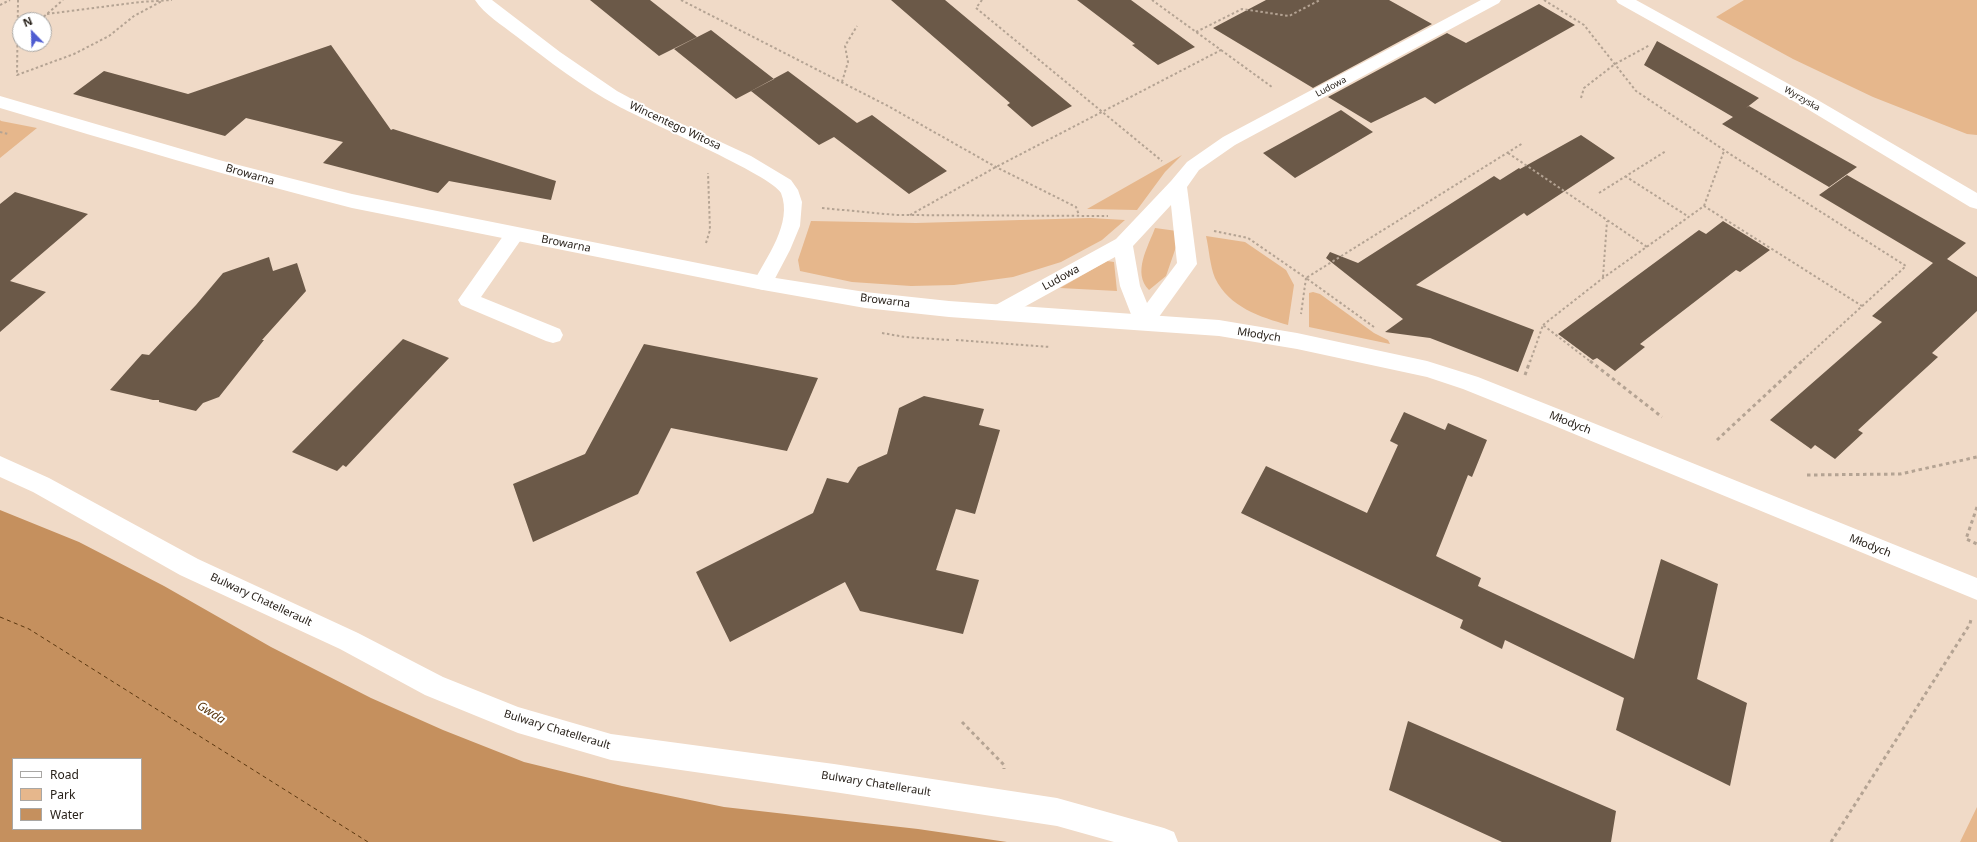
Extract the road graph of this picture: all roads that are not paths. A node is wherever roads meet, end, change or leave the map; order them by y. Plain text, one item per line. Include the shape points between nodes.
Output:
1 (483, 0) edge
2 (1493, 0) edge
3 (1624, 0) edge
4 (0, 102) edge
5 (0, 110) edge
6 (28, 111) junction
7 (1178, 186) junction
8 (1977, 202) edge
9 (515, 234) junction
10 (1123, 244) junction
11 (763, 283) junction
12 (999, 312) junction
13 (1144, 322) junction
14 (553, 335) dead end
15 (0, 466) edge
16 (1977, 589) edge
17 (1164, 842) edge

1 - 11 street, Wincentego Witosa via 498,14 610,94 777,178 788,188 793,205 791,224
2 - 7 street, Ludowa via 1228,141 1193,166
3 - 8 street, Wyrzyska via 1810,103
4 - 6 street, Browarna
5 - 6 street
6 - 9 street, Browarna via 292,186
7 - 10 street, Ludowa
7 - 13 street via 1187,264
9 - 11 street, Browarna
9 - 14 street via 468,300
10 - 12 street, Ludowa
10 - 13 street via 1130,286
11 - 12 street, Browarna via 865,300
12 - 13 street, Browarna
13 - 16 street, Młodych via 1219,328 1297,340 1427,368 1536,409
15 - 17 street, Bulwary Chatellerault via 41,485 189,567 349,641 434,686 518,720 611,746 1057,812

